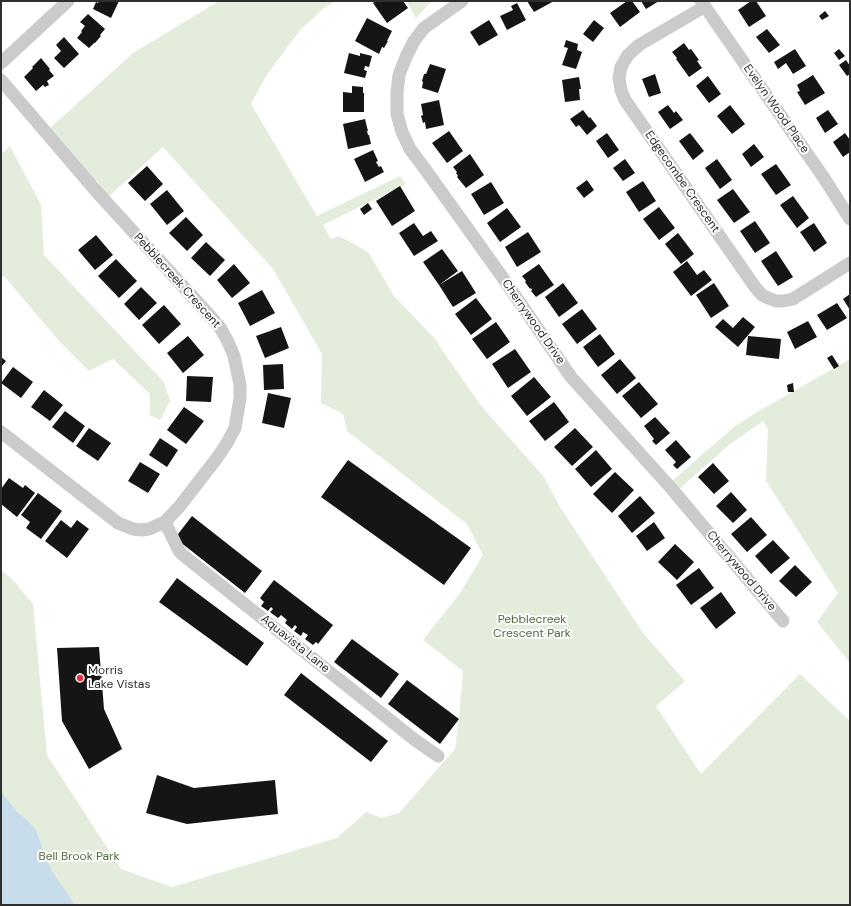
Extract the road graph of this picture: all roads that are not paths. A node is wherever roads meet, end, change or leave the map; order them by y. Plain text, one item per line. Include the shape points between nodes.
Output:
1 (68, 1) edge
2 (462, 1) edge
3 (702, 4) edge
4 (1, 63) edge
5 (1, 80) edge
6 (850, 219) edge
7 (850, 263) edge
8 (1, 432) edge
9 (165, 522) junction
10 (784, 621) dead end
11 (438, 756) dead end

1 - 4 street
2 - 10 street, Cherrywood Drive via 424,28 414,41 399,75 397,114 410,149 571,377 671,488
3 - 6 street, Evelyn Wood Place
3 - 7 street, Edgecombe Crescent via 628,55 619,78 625,100 762,295 776,301 793,299
5 - 9 street, Pebblecreek Crescent via 211,317 225,336 234,356 240,385 235,428 217,458
8 - 9 street, Pebblecreek Crescent via 118,524 142,530
9 - 11 street, Aquavista Lane via 183,555

